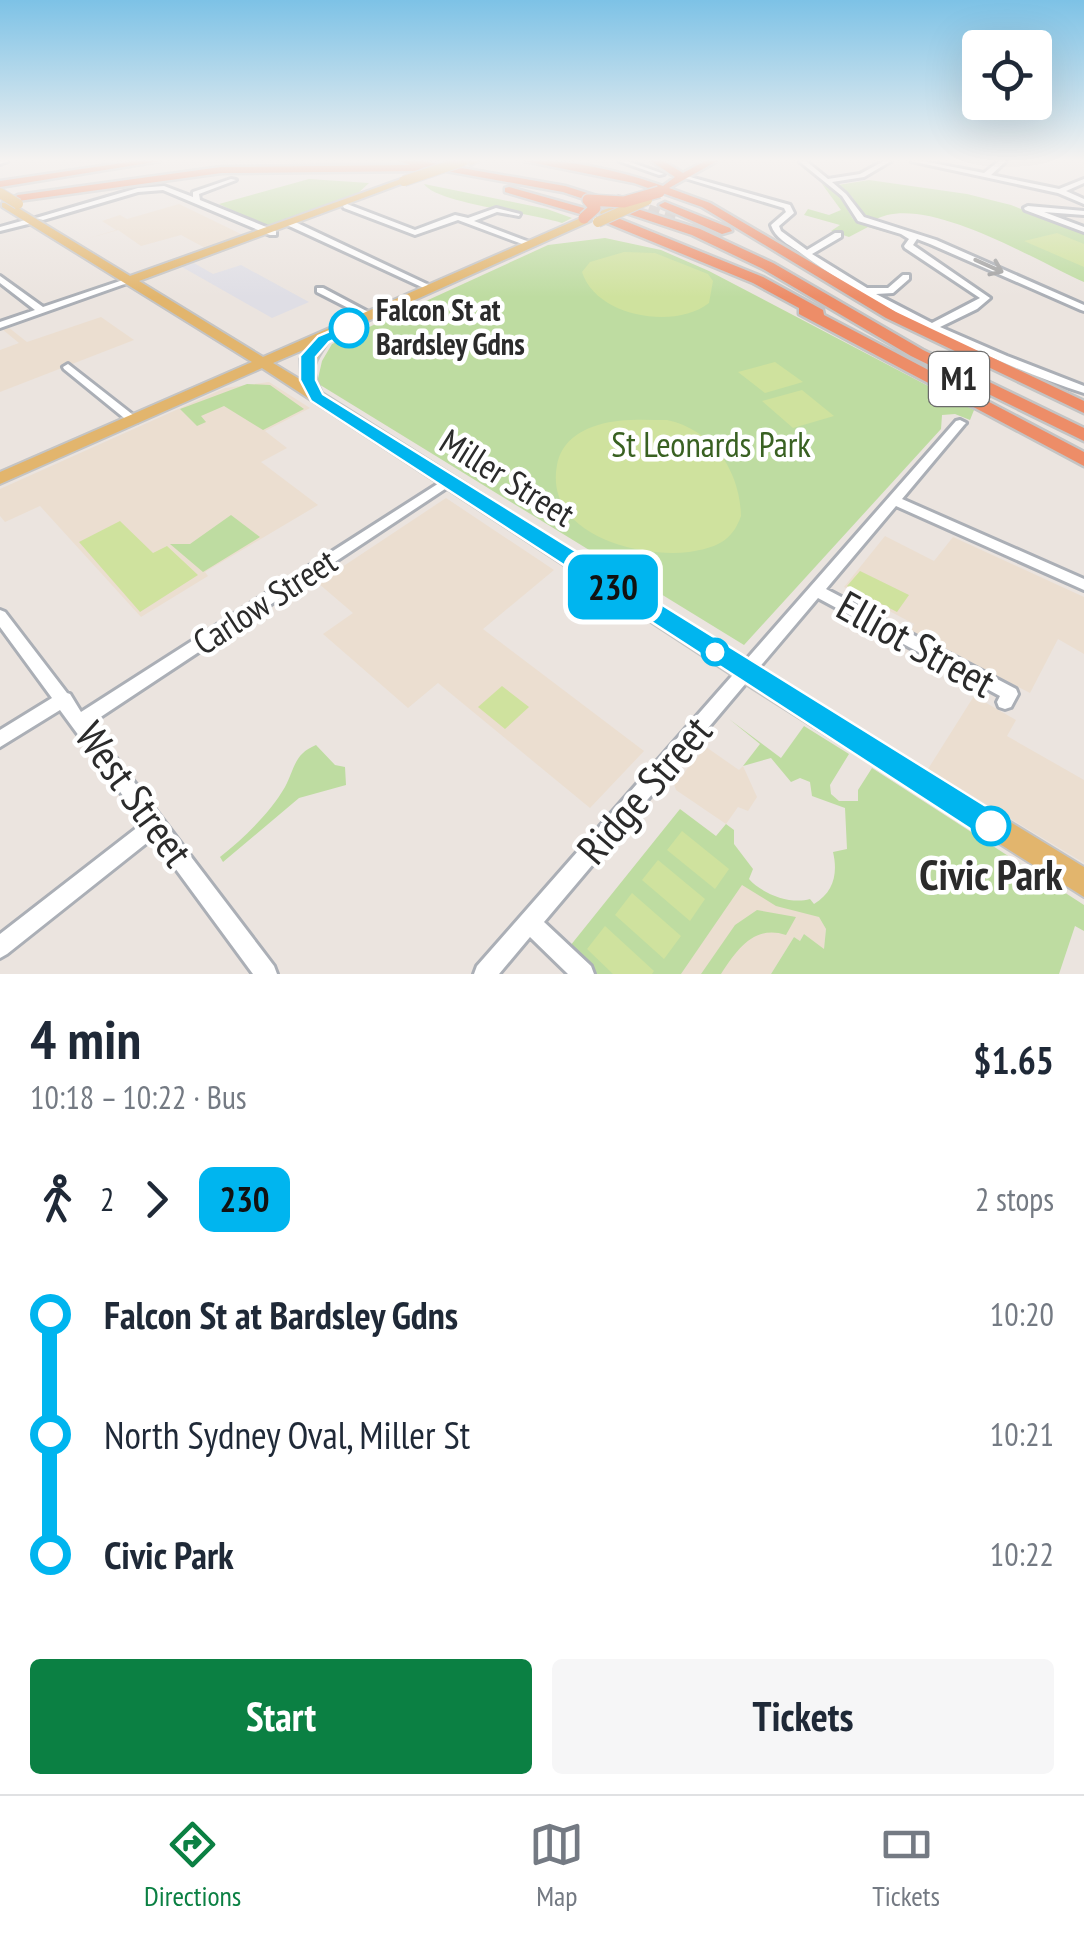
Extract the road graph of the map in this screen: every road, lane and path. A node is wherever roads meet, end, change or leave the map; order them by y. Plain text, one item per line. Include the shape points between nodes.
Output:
1 (19, 206) edge
2 (23, 206) edge
3 (55, 206) edge
4 (214, 206) edge
5 (339, 206) edge
6 (346, 206) edge
7 (348, 206) edge
8 (580, 206) edge
9 (584, 206) edge
10 (587, 206) edge
11 (592, 206) edge
12 (593, 206) edge
13 (595, 206) edge
14 (613, 206) edge
15 (613, 206) edge
16 (620, 206) edge
17 (669, 206) tunnel mouth
18 (708, 206) edge
19 (784, 206) edge
20 (850, 206) edge
21 (605, 211) junction
22 (1084, 213) edge
23 (516, 214) dead end
24 (673, 214) junction
25 (469, 220) junction
26 (292, 224) junction
27 (1, 228) edge
28 (1084, 230) edge
29 (898, 231) junction
30 (271, 232) junction
31 (838, 235) dead end
32 (528, 243) junction
33 (793, 244) junction
34 (818, 247) junction
35 (806, 254) junction
36 (111, 270) junction
37 (160, 270) junction
38 (906, 277) dead end
39 (752, 279) junction
40 (0, 280) edge
41 (129, 280) junction
42 (429, 287) junction
43 (320, 290) dead end
44 (864, 291) junction
45 (1084, 308) edge
46 (42, 310) junction
47 (867, 313) junction
48 (368, 314) junction
49 (819, 319) junction
50 (840, 319) junction
51 (0, 325) edge
52 (324, 339) junction
53 (930, 339) junction
54 (263, 363) junction
55 (68, 367) dead end
56 (289, 379) junction
57 (1082, 384) edge
58 (212, 385) junction
59 (316, 397) junction
60 (1084, 408) edge
61 (1084, 419) edge
62 (133, 420) junction
63 (960, 423) dead end
64 (1084, 435) edge
65 (1084, 449) edge
66 (1084, 460) edge
67 (0, 479) edge
68 (448, 482) junction
69 (896, 501) junction
70 (1084, 585) edge
71 (816, 590) junction
72 (0, 616) edge
73 (745, 672) junction
74 (64, 699) junction
75 (1006, 702) dead end
76 (81, 722) junction
77 (0, 739) edge
78 (156, 824) junction
79 (1084, 884) edge
80 (530, 923) junction
81 (0, 947) edge
82 (266, 974) edge
83 (484, 974) edge
84 (583, 974) edge

1 - 27 street
1 - 36 main road, Miller Street
2 - 3 highway
4 - 30 street
5 - 26 main road
6 - 26 main road
7 - 25 street via 416,233 458,217
8 - 21 highway
9 - 21 highway, M1
10 - 21 highway, M1
11 - 21 highway, M1
12 - 21 highway
13 - 21 highway
14 - 21 highway, bridge
15 - 21 main road, bridge
16 - 64 highway via 768,266 916,353
17 - 24 highway
18 - 53 highway
19 - 33 street via 790,213 775,225
20 - 29 street via 856,217
21 - 24 highway
21 - 24 highway, bridge
21 - 32 main road
21 - 39 highway, M1
21 - 49 highway
21 - 50 highway, M1 via 722,246
21 - 52 main road
22 - 28 street via 1028,208
23 - 25 street via 496,210
24 - 47 highway via 740,239
24 - 50 highway via 729,257
24 - 53 highway, M1
25 - 32 street
26 - 30 main road
26 - 42 street
29 -> 45 street
29 - 53 street via 914,238 908,246 986,297 944,317
30 - 37 main road
31 - 34 street
32 - 42 main road
33 - 34 street
33 - 35 street
34 - 35 street
35 - 44 street
36 - 37 main road
36 - 41 main road, Miller Street
37 - 41 main road
38 - 44 street via 890,290
39 - 49 highway, M1
39 - 50 highway, M1
40 - 46 street
41 - 46 street
41 - 54 main road, Miller Street
42 - 48 main road
43 - 48 street
44 - 53 street
46 - 51 street
47 - 53 highway via 926,349
47 - 61 highway
48 - 54 main road
49 - 66 highway, M1
50 - 64 highway, M1
50 - 65 highway, M1
52 - 54 main road
52 - 59 main road via 307,359
53 - 57 street
53 - 60 highway
53 - 64 highway, M1
54 - 56 main road, Miller Street
54 - 58 main road
55 - 62 street
56 - 58 main road
56 - 59 main road, Miller Street
58 - 62 main road
59 - 68 main road, Miller Street
62 - 67 main road
63 - 69 street, Ridge Street
68 - 73 main road, Miller Street
68 - 76 street, Carlow Street
69 - 70 street
69 - 71 street, Ridge Street
71 - 73 street, Ridge Street
71 - 75 street, Elliot Street via 1010,694
72 - 74 street, West Street
73 - 79 main road, Miller Street
73 - 80 street, Ridge Street
74 - 76 street, West Street
74 - 77 street
76 - 78 street, West Street
78 - 81 street
78 - 82 street, West Street
80 - 83 street, Ridge Street
80 - 84 street

